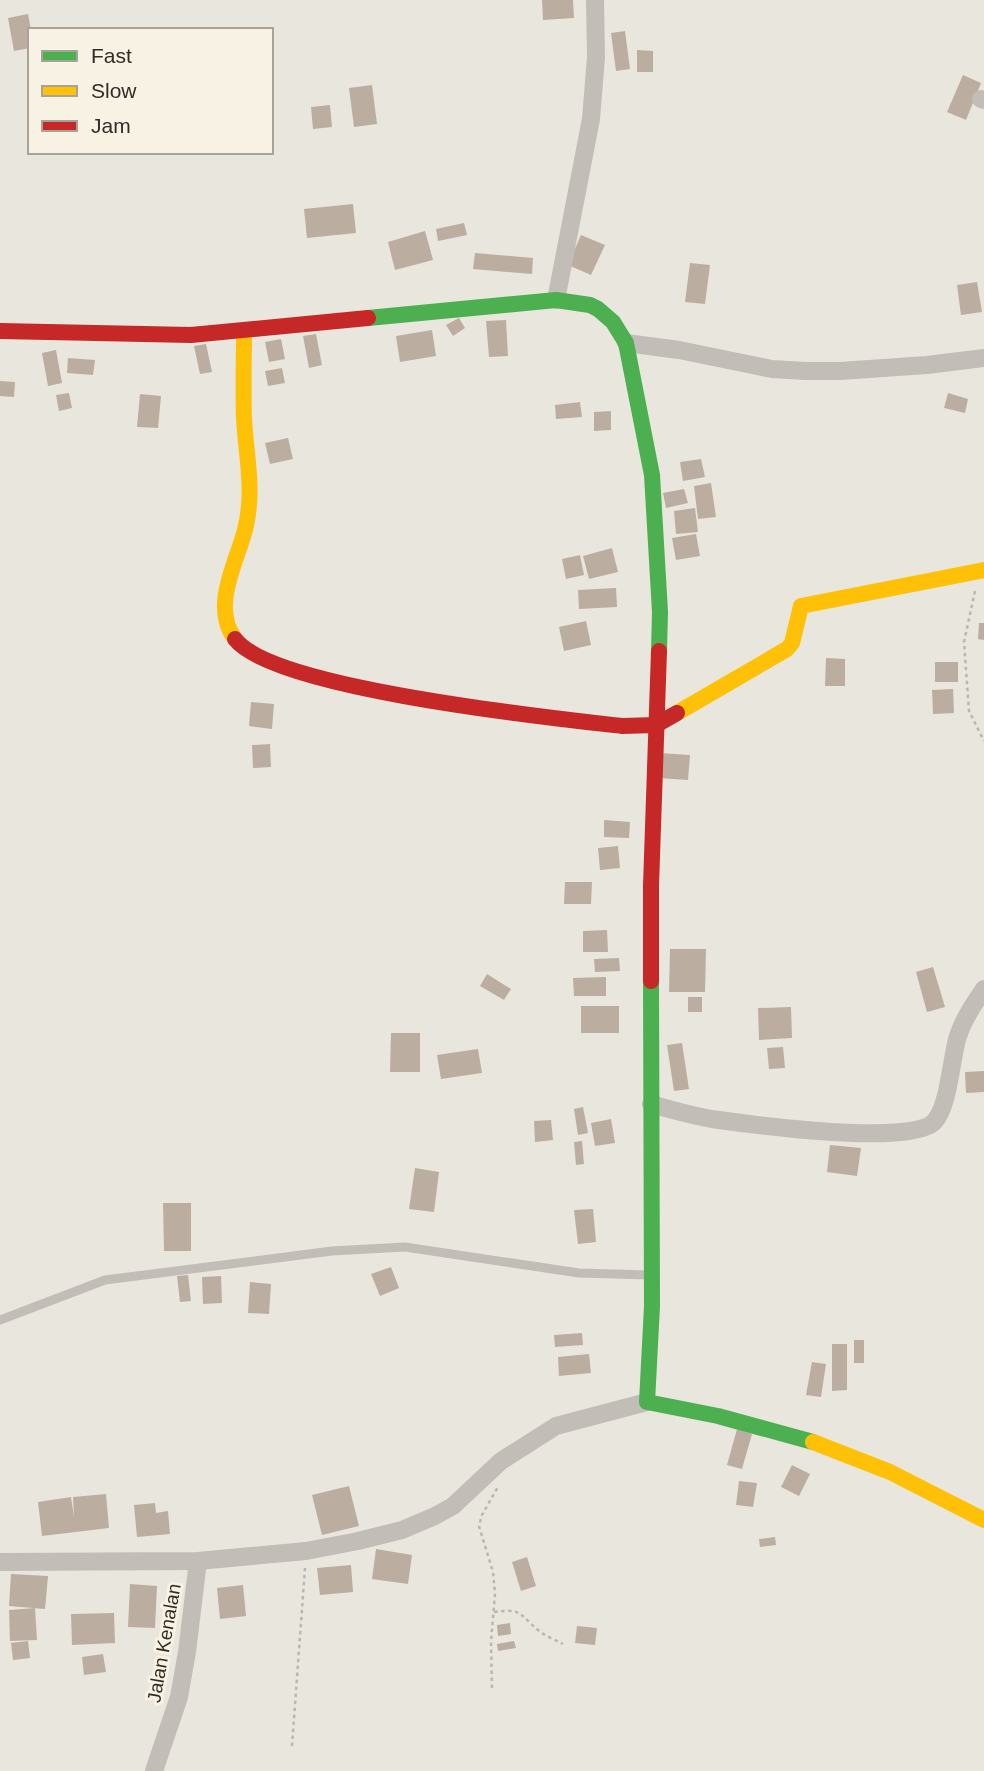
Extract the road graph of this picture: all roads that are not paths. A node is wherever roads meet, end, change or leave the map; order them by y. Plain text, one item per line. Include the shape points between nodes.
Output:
1 (595, 0) edge
2 (556, 300) junction
3 (0, 331) edge
4 (244, 331) junction
5 (626, 343) junction
6 (984, 358) edge
7 (983, 570) edge
8 (656, 725) junction
9 (984, 989) edge
10 (651, 1104) junction
11 (652, 1275) junction
12 (0, 1320) edge
13 (647, 1402) junction
14 (984, 1520) edge
15 (198, 1561) junction
16 (0, 1562) edge
17 (155, 1771) edge

1 - 2 street via 591,119
2 - 4 street
2 - 5 street via 579,300 600,309 617,325
3 - 4 street via 191,335
4 - 8 street via 244,419 251,479 245,529 225,596 229,631 238,643 286,667 373,690 497,711 622,726
5 - 6 street via 805,371
5 - 8 street via 652,475 660,612
7 - 8 street via 801,606 787,649
8 - 10 street
9 - 10 street via 958,1038 940,1114 926,1128 889,1134 799,1129 717,1120
10 - 11 street
11 - 12 lane via 579,1273 405,1247 332,1251 105,1280
11 - 13 street
13 - 14 street via 762,1427 834,1451 920,1486
13 - 15 street via 556,1426 501,1461 453,1506 402,1530 306,1551
15 - 16 street
15 - 17 street, Jalan Kenalan via 179,1697

